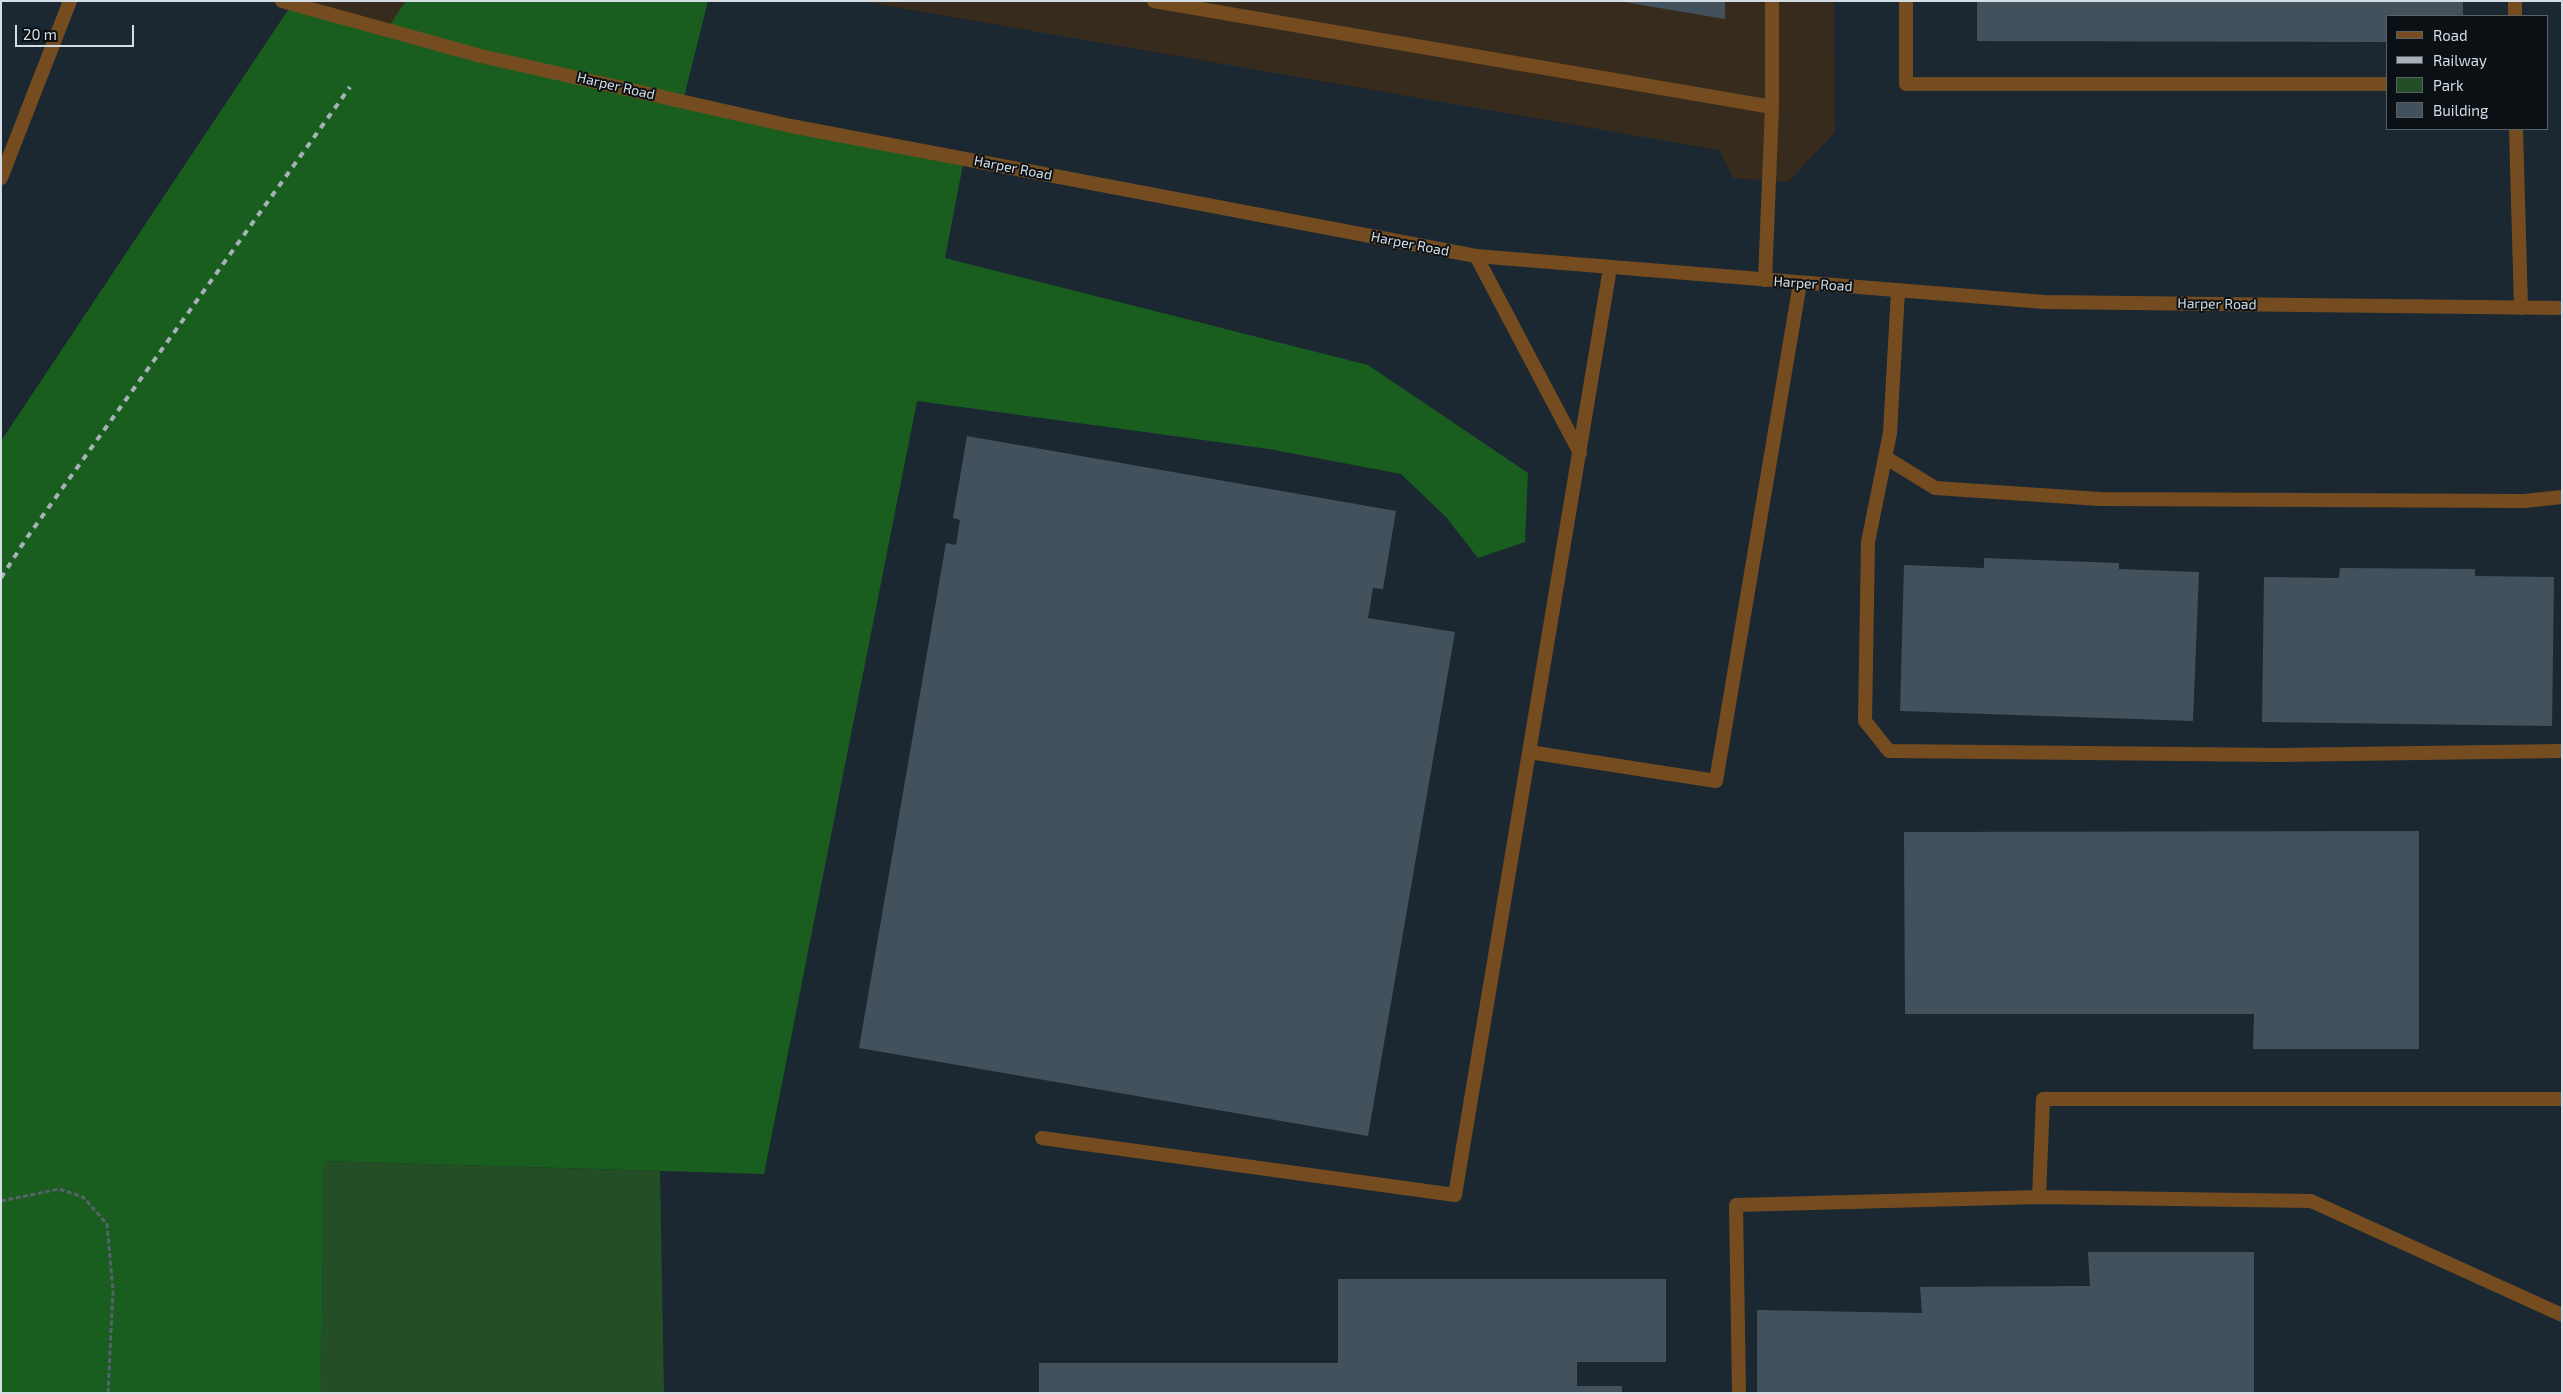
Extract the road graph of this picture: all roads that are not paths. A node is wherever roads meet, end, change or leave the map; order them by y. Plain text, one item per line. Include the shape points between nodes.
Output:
1 (70, 1) edge
2 (282, 1) edge
3 (1154, 1) edge
4 (1772, 1) edge
5 (1906, 1) edge
6 (2515, 1) edge
7 (2515, 15) edge
8 (2386, 84) edge
9 (1772, 107) junction
10 (2516, 130) edge
11 (1, 178) edge
12 (1476, 256) junction
13 (1610, 268) junction
14 (1765, 280) junction
15 (1800, 283) junction
16 (1898, 291) junction
17 (2521, 308) junction
18 (2562, 308) edge
19 (1580, 453) junction
20 (1885, 457) junction
21 (2562, 497) edge
22 (2562, 751) edge
23 (1529, 752) junction
24 (2562, 1099) edge
25 (1042, 1138) dead end
26 (2039, 1198) junction
27 (2562, 1315) edge
28 (1739, 1393) edge

1 - 11 street
2 - 12 street, Harper Road via 482,56 791,126
3 - 9 street
4 - 9 street
5 - 8 street via 1906,84
6 - 7 street
9 - 14 street
10 - 17 street
12 - 13 street, Harper Road
12 - 19 street
13 - 14 street, Harper Road
13 - 19 street
14 - 15 street, Harper Road
15 - 16 street, Harper Road
15 - 23 street via 1716,781
16 - 17 street, Harper Road via 2044,302
16 - 20 street via 1890,433
17 - 18 street, Harper Road
19 - 23 street
20 - 21 street via 1936,488 2100,499 2514,501
20 - 22 street via 1868,542 1865,722 1889,751 2279,755
23 - 25 street via 1455,1195
24 - 26 street via 2043,1099
26 - 27 street via 2311,1201
26 - 28 street via 1736,1205

